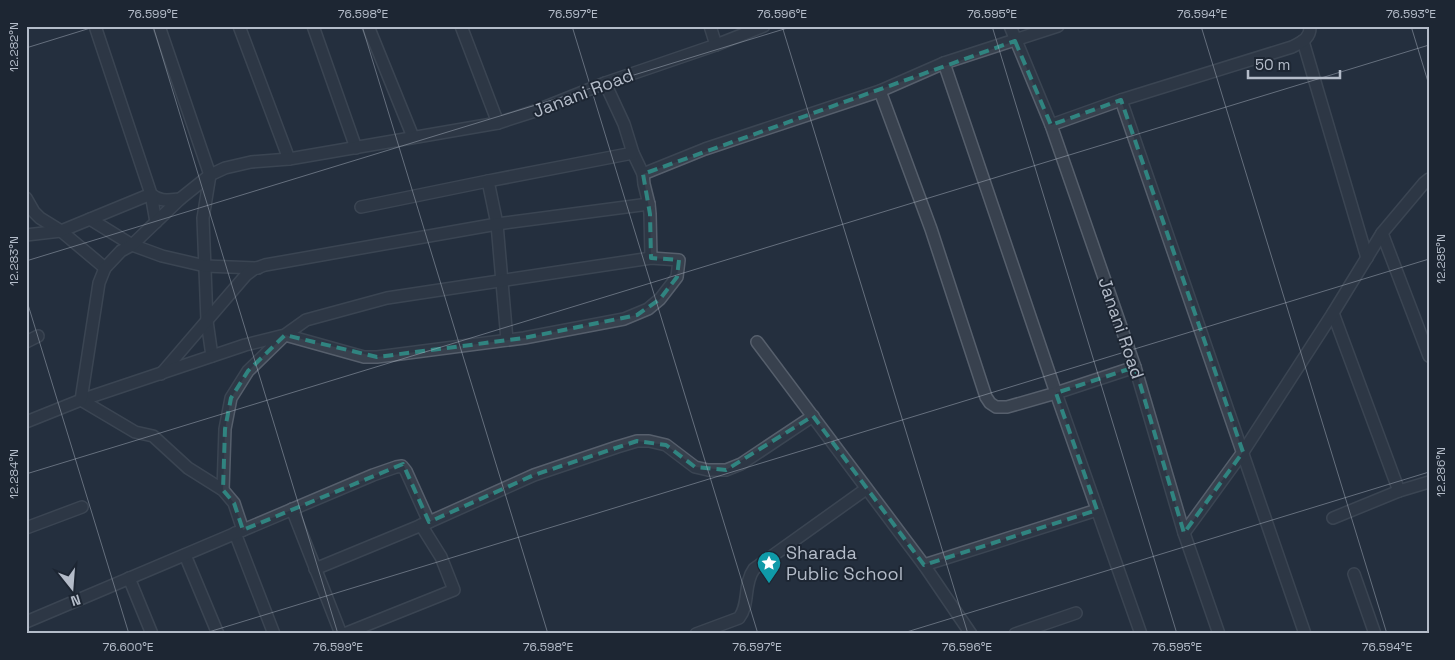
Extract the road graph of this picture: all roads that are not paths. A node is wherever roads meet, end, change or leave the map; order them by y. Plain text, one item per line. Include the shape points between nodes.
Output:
1 (95, 26) edge
2 (159, 26) edge
3 (239, 26) edge
4 (313, 26) edge
5 (368, 26) edge
6 (461, 26) edge
7 (710, 26) edge
8 (764, 26) edge
9 (1010, 26) edge
10 (1058, 26) edge
11 (1310, 26) edge
12 (1015, 41) junction
13 (1303, 41) junction
14 (716, 45) junction
15 (944, 64) junction
16 (605, 82) junction
17 (880, 91) junction
18 (1121, 100) junction
19 (498, 123) junction
20 (1050, 125) junction
21 (413, 137) junction
22 (356, 148) junction
23 (633, 153) junction
24 (288, 159) junction
25 (643, 174) junction
26 (210, 175) junction
27 (488, 181) junction
28 (1427, 185) edge
29 (151, 194) junction
30 (26, 198) edge
31 (180, 199) junction
32 (649, 204) junction
33 (361, 207) dead end
34 (90, 219) junction
35 (156, 222) junction
36 (497, 224) junction
37 (62, 231) junction
38 (1382, 233) junction
39 (26, 235) edge
40 (132, 245) junction
41 (651, 258) junction
42 (1367, 258) junction
43 (205, 266) junction
44 (105, 268) junction
45 (258, 268) junction
46 (502, 280) junction
47 (1333, 313) junction
48 (207, 321) junction
49 (285, 335) junction
50 (38, 336) dead end
51 (507, 340) junction
52 (26, 342) edge
53 (757, 342) dead end
54 (212, 356) junction
55 (1429, 356) edge
56 (1135, 367) junction
57 (161, 374) junction
58 (1056, 393) junction
59 (81, 400) junction
60 (813, 416) junction
61 (26, 422) edge
62 (1243, 452) junction
63 (1429, 482) edge
64 (866, 489) junction
65 (223, 490) junction
66 (1399, 491) junction
67 (82, 506) dead end
68 (292, 509) junction
69 (1097, 510) junction
70 (1333, 518) dead end
71 (425, 524) junction
72 (26, 528) edge
73 (239, 532) junction
74 (1184, 534) junction
75 (185, 555) junction
76 (924, 565) junction
77 (315, 569) junction
78 (1354, 574) dead end
79 (129, 578) junction
80 (1076, 613) dead end
81 (26, 622) edge
82 (152, 634) edge
83 (218, 634) edge
84 (274, 634) edge
85 (343, 634) edge
86 (696, 634) edge
87 (971, 634) edge
88 (1015, 634) edge
89 (1141, 634) edge
90 (1219, 634) edge
91 (1305, 634) edge
92 (1375, 634) edge

1 - 29 street
2 - 26 street
3 - 24 street
4 - 22 street
5 - 21 street
6 - 19 street
7 - 14 street
8 - 14 street, Janani Road
9 - 12 street, Janani Road
10 - 12 street
11 - 13 street
12 - 15 street
12 - 20 street, Janani Road
13 - 18 street
13 - 42 street
14 - 16 street, Janani Road
15 - 17 street
15 - 58 street
16 - 19 street, Janani Road
16 - 23 street
17 - 25 street via 705,149
17 - 58 street via 931,229 986,397 996,407 1007,407
18 - 20 street
18 - 62 street
19 - 21 street, Janani Road
20 - 56 street, Janani Road
21 - 22 street, Janani Road
22 - 24 street, Janani Road
23 - 25 street
23 - 27 street
24 - 26 street, Janani Road via 242,164
25 - 32 street
26 - 31 street, Janani Road
26 - 43 street via 203,218
27 - 33 street
27 - 36 street
28 - 38 street
29 - 31 street via 161,200
29 - 34 street
29 - 35 street
30 - 37 street via 40,218
31 - 35 street, Janani Road
32 - 36 street
32 - 41 street
34 - 37 street
34 - 40 street
35 - 40 street, Janani Road
36 - 45 street
36 - 46 street
37 - 39 street
37 - 44 street
38 - 42 street
38 - 55 street
40 - 43 street
40 - 44 street, Janani Road via 121,251
41 - 46 street
41 - 51 street via 679,260 678,277 660,299 638,315
42 - 47 street
43 - 45 street
43 - 48 street
44 - 59 street via 99,284
45 - 48 street via 246,275
46 - 49 street via 387,298 306,320
46 - 51 street
47 - 62 street
47 - 66 street
48 - 54 street
48 - 57 street
49 - 51 street via 378,357
49 - 54 street
49 - 65 street via 248,371 231,398 224,429
50 - 52 street
53 - 60 street
54 - 57 street
56 - 58 street
56 - 74 street, Janani Road
57 - 59 street
58 - 69 street
59 - 61 street
59 - 65 street via 135,432 153,436 188,468
60 - 64 street
60 - 71 street via 726,470 695,467 666,445 637,441 534,475
62 - 74 street
62 - 91 street
63 - 66 street
64 - 76 street
64 - 86 street via 754,569 749,575 739,618
65 - 73 street via 234,503
66 - 70 street
67 - 72 street
68 - 71 street via 402,466
68 - 73 street
68 - 77 street
69 - 76 street
69 - 89 street
71 - 77 street
71 - 85 street via 454,590
73 - 75 street
73 - 84 street
74 - 90 street, Janani Road
75 - 79 street
75 - 83 street
76 - 87 street
77 - 85 street
78 - 92 street
79 - 81 street
79 - 82 street
80 - 88 street

